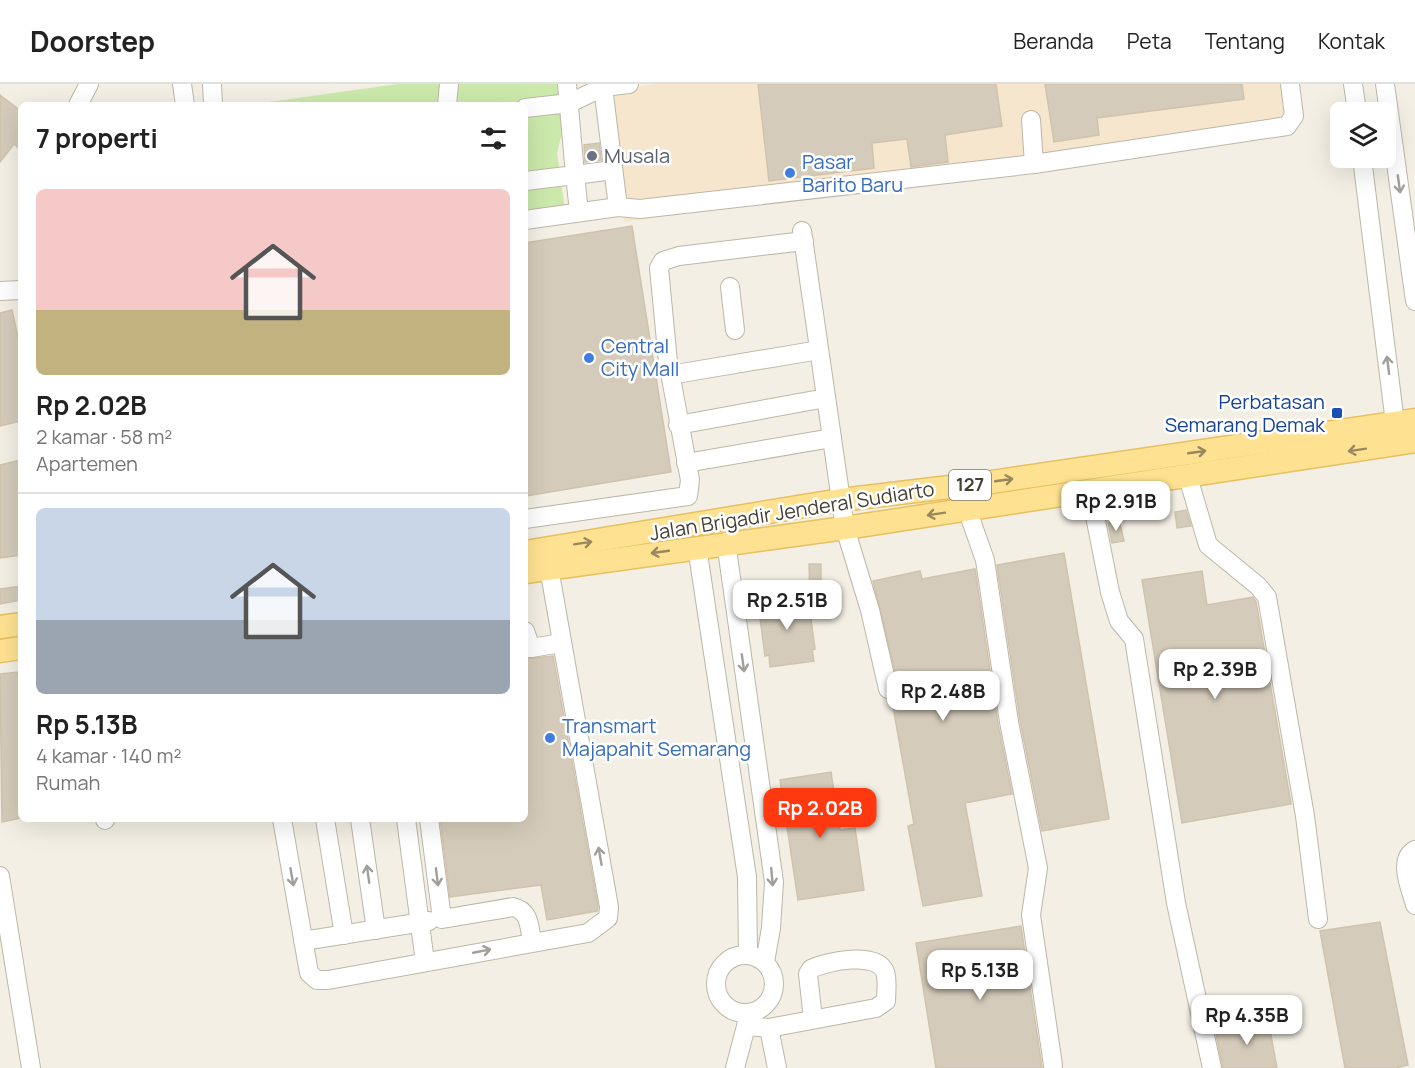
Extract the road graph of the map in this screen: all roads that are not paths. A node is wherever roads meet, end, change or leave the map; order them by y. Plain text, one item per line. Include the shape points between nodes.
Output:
1 (89, 84) edge
2 (182, 84) edge
3 (212, 84) edge
4 (449, 84) edge
5 (567, 84) edge
6 (629, 84) edge
7 (1290, 84) edge
8 (1353, 84) edge
9 (1385, 84) edge
10 (603, 87) junction
11 (80, 102) edge
12 (185, 102) edge
13 (213, 102) edge
14 (447, 102) edge
15 (1356, 102) edge
16 (570, 103) junction
17 (528, 108) edge
18 (1031, 120) dead end
19 (1034, 164) junction
20 (1364, 168) edge
21 (613, 170) junction
22 (576, 175) junction
23 (528, 181) edge
24 (618, 207) junction
25 (579, 212) junction
26 (528, 220) edge
27 (730, 287) dead end
28 (18, 290) edge
29 (0, 291) edge
30 (1415, 301) edge
31 (735, 330) dead end
32 (819, 350) junction
33 (670, 375) junction
34 (826, 398) junction
35 (1405, 421) edge
36 (678, 425) junction
37 (832, 438) junction
38 (1415, 441) edge
39 (686, 463) junction
40 (1188, 477) junction
41 (1090, 491) junction
42 (841, 500) junction
43 (968, 509) junction
44 (528, 519) edge
45 (845, 528) junction
46 (726, 542) junction
47 (697, 547) junction
48 (528, 552) edge
49 (549, 568) junction
50 (528, 572) edge
51 (18, 624) edge
52 (0, 627) edge
53 (528, 642) edge
54 (561, 643) junction
55 (18, 648) edge
56 (0, 651) edge
57 (888, 688) dead end
58 (283, 822) edge
59 (325, 822) edge
60 (360, 822) edge
61 (406, 822) edge
62 (429, 822) edge
63 (1410, 857) edge
64 (0, 876) edge
65 (1415, 905) edge
66 (442, 919) junction
67 (1318, 919) dead end
68 (420, 923) junction
69 (376, 930) junction
70 (344, 935) junction
71 (303, 941) junction
72 (532, 941) junction
73 (757, 958) junction
74 (425, 962) junction
75 (813, 1019) junction
76 (748, 1020) junction
77 (769, 1028) junction
78 (1053, 1065) dead end
79 (31, 1068) edge
80 (735, 1068) edge
81 (777, 1068) edge
82 (1212, 1068) edge

1 - 11 street
2 - 12 street
3 - 13 street
4 - 14 street
5 - 16 street
6 - 10 street
7 - 19 street via 1294,116 1287,126
8 - 15 street
9 -> 30 street
10 - 16 street
10 - 21 street
16 - 17 street
16 - 22 street
18 - 19 street
19 - 24 street via 640,209
35 -> 20 street
21 - 22 street
21 - 24 street
22 - 23 street
22 - 25 street
24 - 25 street
25 - 26 street
27 - 31 street
28 - 29 street
32 - 33 street
32 - 33 street via 803,235 663,261 659,268
32 - 34 street
33 - 36 street
34 - 36 street
34 - 37 street
42 -> 35 main road, Jalan Brigadir Jenderal Sudiarto / 127 via 992,482
36 - 39 street
37 - 39 street
37 - 42 street
38 -> 40 main road, Jalan Brigadir Jenderal Sudiarto / 127
39 - 44 street via 688,496
40 - 41 main road, Jalan Brigadir Jenderal Sudiarto / 127
40 - 67 street via 1208,545 1258,585 1267,597 1305,816
41 - 43 main road, Jalan Brigadir Jenderal Sudiarto / 127
41 - 82 street via 1110,592 1119,621 1134,639 1176,903
42 - 45 street
48 -> 42 main road, Jalan Brigadir Jenderal Sudiarto / 127
43 -> 45 main road, Jalan Brigadir Jenderal Sudiarto / 127
43 - 78 street via 984,560 1009,722 1038,868 1031,915
45 - 46 main road, Jalan Brigadir Jenderal Sudiarto / 127
45 - 57 street
46 - 47 main road, Jalan Brigadir Jenderal Sudiarto / 127
46 -> 73 street via 774,882 771,928
47 -> 49 main road, Jalan Brigadir Jenderal Sudiarto / 127
47 - 73 street
49 - 50 main road, Jalan Brigadir Jenderal Sudiarto / 127
49 - 54 street
51 - 52 main road
53 - 54 street
72 -> 54 street via 588,933 608,918
55 - 56 main road
58 -> 71 street
59 - 70 street
69 -> 60 street
61 - 68 street
62 -> 66 street
63 - 65 street
64 - 79 street
66 - 68 street
66 - 72 street via 513,907 527,915
68 - 69 street
68 - 74 street
69 - 70 street
70 - 71 street
71 - 74 street via 309,973 317,980
74 -> 72 street
73 - 76 street via 773,976 774,991 766,1005
73 - 76 street via 737,956 727,961 716,981 722,1003
75 - 75 street via 808,974 811,969 869,958 885,972 886,1001 876,1008
75 - 77 street
76 - 77 street
76 - 80 street
77 - 81 street

